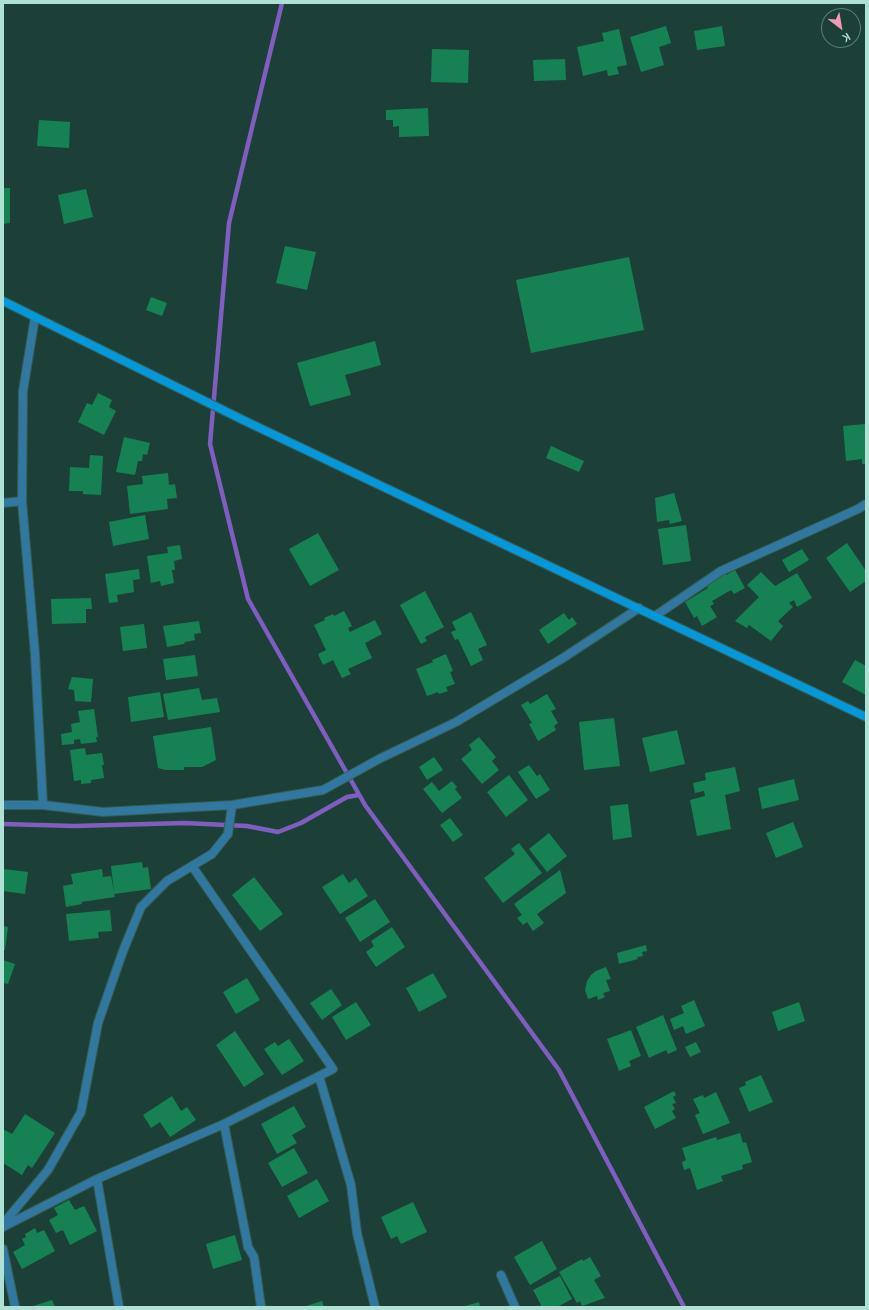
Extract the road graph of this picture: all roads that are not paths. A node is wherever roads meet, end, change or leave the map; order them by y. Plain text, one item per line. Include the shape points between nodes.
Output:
1 (3, 301) edge
2 (35, 316) junction
3 (22, 501) junction
4 (3, 503) edge
5 (866, 504) edge
6 (639, 608) junction
7 (655, 616) junction
8 (866, 716) edge
9 (3, 805) edge
10 (43, 805) junction
11 (232, 805) junction
12 (192, 866) junction
13 (319, 1076) junction
14 (224, 1124) junction
15 (97, 1178) junction
16 (3, 1226) edge
17 (3, 1249) edge
18 (501, 1275) dead end
19 (15, 1307) edge
20 (120, 1307) edge
21 (261, 1307) edge
22 (374, 1307) edge
23 (515, 1307) edge

1 - 2 main road
2 - 3 street via 24,391
2 - 6 main road via 244,420
3 - 4 street
3 - 10 street via 35,654
5 - 7 street via 720,571
6 - 7 main road
6 - 11 street via 563,658 456,722 379,759 323,790
7 - 8 main road
9 - 10 street
10 - 11 street via 103,812
11 - 12 street via 228,834 212,854
12 - 13 street via 333,1069
12 - 16 street via 167,881 141,907 98,1023 81,1112 48,1170
13 - 14 street
13 - 22 street via 351,1185 357,1233
14 - 15 street
14 - 21 street via 248,1247 254,1257
15 - 16 street
15 - 20 street
17 - 19 street
18 - 23 street

